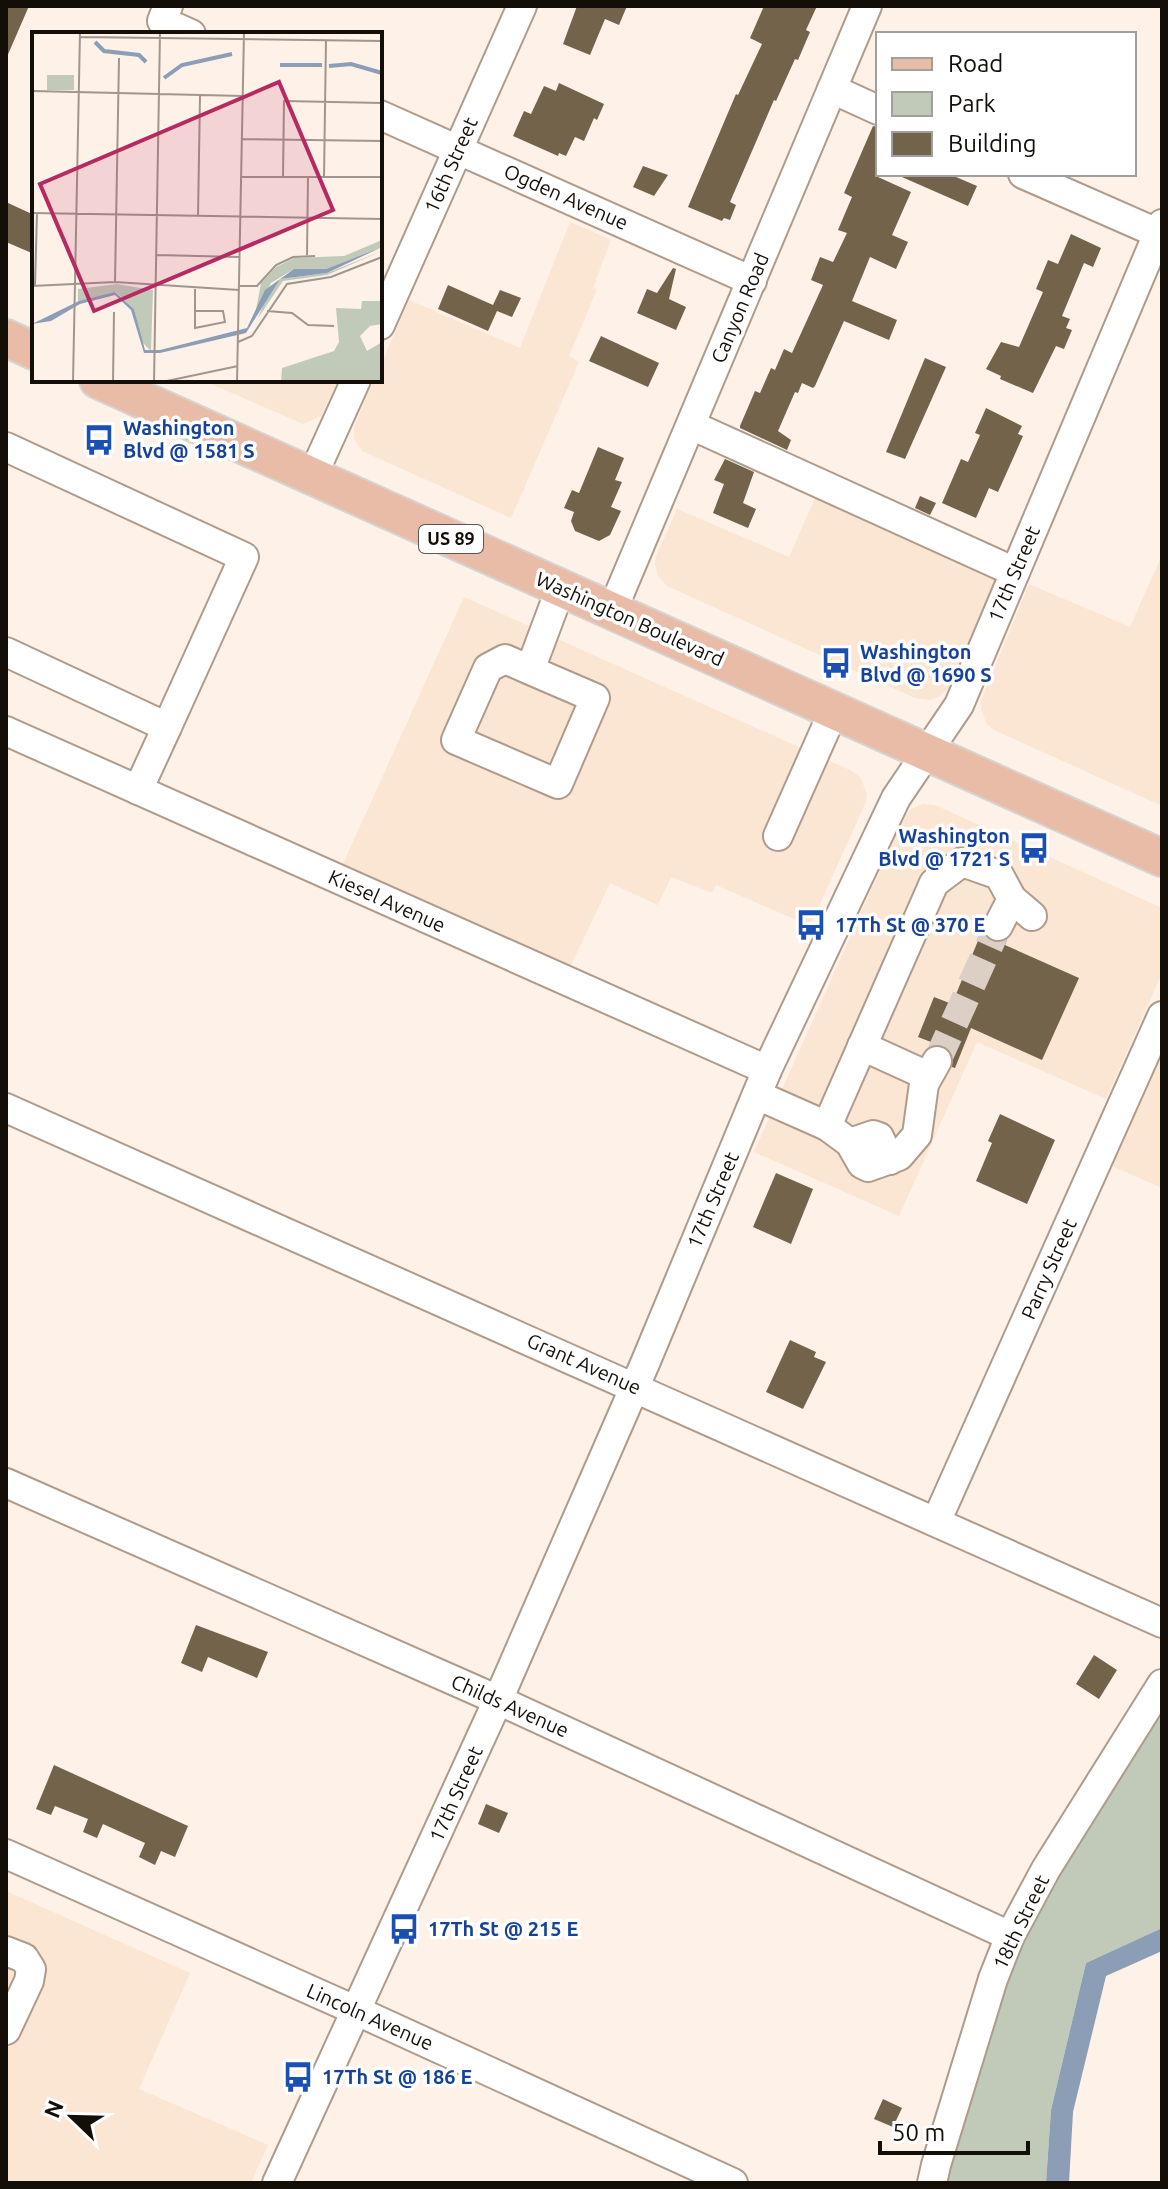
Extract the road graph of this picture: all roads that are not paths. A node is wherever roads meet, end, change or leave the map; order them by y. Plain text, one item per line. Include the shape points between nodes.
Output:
1 (522, 6) edge
2 (867, 6) edge
3 (165, 14) edge
4 (188, 32) edge
5 (832, 89) junction
6 (876, 109) edge
7 (382, 116) edge
8 (459, 148) junction
9 (1028, 176) edge
10 (1161, 231) edge
11 (752, 281) junction
12 (382, 321) edge
13 (6, 338) edge
14 (32, 350) edge
15 (102, 382) edge
16 (355, 382) edge
17 (691, 425) junction
18 (6, 447) edge
19 (312, 477) junction
20 (1015, 572) junction
21 (561, 587) junction
22 (612, 611) junction
23 (6, 652) edge
24 (530, 670) junction
25 (834, 710) junction
26 (167, 727) junction
27 (6, 731) edge
28 (926, 752) junction
29 (138, 790) junction
30 (778, 836) dead end
31 (1162, 858) edge
32 (998, 926) tunnel mouth
33 (1162, 1016) edge
34 (862, 1046) junction
35 (762, 1083) junction
36 (6, 1108) edge
37 (827, 1126) junction
38 (635, 1387) junction
39 (6, 1483) edge
40 (936, 1522) junction
41 (1162, 1623) edge
42 (1162, 1684) edge
43 (498, 1700) junction
44 (6, 1854) edge
45 (1010, 1936) junction
46 (6, 1951) edge
47 (357, 2011) junction
48 (6, 2030) edge
49 (277, 2183) edge
50 (733, 2183) edge
51 (932, 2183) edge

1 - 8 street, 16th Street
2 - 5 street, Canyon Road
3 - 4 street
5 - 6 street
5 - 11 street, Canyon Road
7 - 8 street, Ogden Avenue
8 - 11 street, Ogden Avenue
8 - 12 street, 16th Street
9 - 10 street
10 - 20 street, 17th Street
11 - 17 street, Canyon Road
13 - 14 main road
15 - 19 main road, Washington Boulevard / US 89
16 - 19 street
17 - 20 street
17 - 22 street, Canyon Road
18 - 26 street via 244,557
19 - 21 main road, Washington Boulevard / US 89
20 - 28 street, 17th Street via 959,705
21 - 22 main road, Washington Boulevard / US 89
21 - 24 street
22 - 25 main road, Washington Boulevard / US 89
23 - 26 street
24 - 24 street via 505,659 488,668 456,740 558,784 595,698
25 - 28 main road, Washington Boulevard / US 89
25 - 30 street
26 - 29 street
27 - 29 street, Kiesel Avenue
28 - 31 main road, Washington Boulevard / US 89
28 - 35 street, 17th Street via 896,798
29 - 35 street, Kiesel Avenue
32 - 34 street via 1022,907 999,875 962,862 934,883
33 - 40 street, Parry Street
34 - 37 street
34 - 37 street, Kiesel Avenue via 933,1069 917,1135 899,1156 868,1167 850,1143
35 - 37 street, Kiesel Avenue
35 - 38 street, 17th Street
36 - 38 street, Grant Avenue
38 - 40 street, Grant Avenue
38 - 43 street, 17th Street
39 - 43 street, Childs Avenue
40 - 41 street, Grant Avenue
42 - 45 street, 18th Street
43 - 45 street, Childs Avenue
43 - 47 street, 17th Street
44 - 47 street, Lincoln Avenue
45 - 51 street, 18th Street
46 - 48 street via 24,1958 31,1969
47 - 49 street, 17th Street
47 - 50 street, Lincoln Avenue

